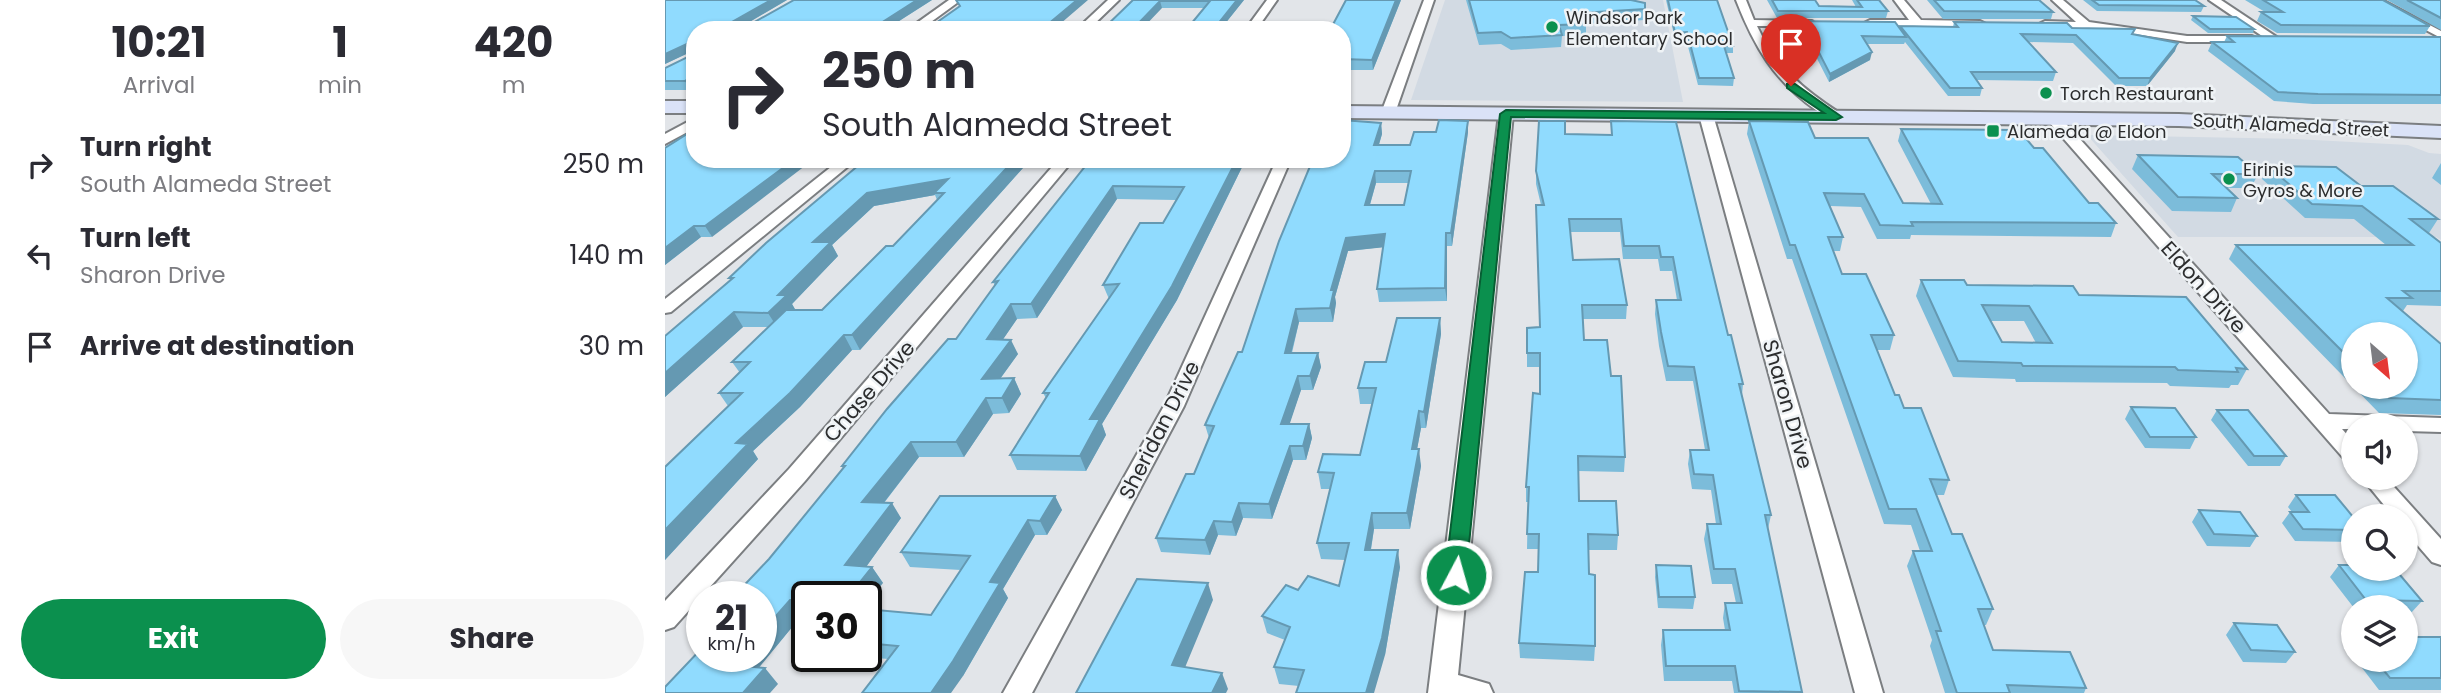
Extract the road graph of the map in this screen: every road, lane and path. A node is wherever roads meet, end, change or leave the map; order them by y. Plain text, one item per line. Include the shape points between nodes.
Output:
1 (956, 0) edge
2 (1114, 0) edge
3 (1272, 0) edge
4 (1429, 0) edge
5 (1741, 0) edge
6 (1899, 0) edge
7 (2057, 0) edge
8 (2214, 0) edge
9 (2374, 0) edge
10 (925, 21) edge
11 (1091, 21) edge
12 (1257, 21) edge
13 (1750, 23) junction
14 (1819, 23) edge
15 (1861, 23) edge
16 (1917, 23) junction
17 (1995, 24) edge
18 (2034, 24) edge
19 (2086, 25) junction
20 (2441, 37) edge
21 (2272, 38) junction
22 (2285, 38) edge
23 (2415, 40) edge
24 (665, 107) edge
25 (686, 107) edge
26 (1351, 112) edge
27 (1388, 113) junction
28 (1506, 114) junction
29 (1706, 116) junction
30 (1836, 117) junction
31 (2054, 119) junction
32 (686, 128) edge
33 (2440, 132) edge
34 (665, 141) edge
35 (839, 168) edge
36 (1059, 168) edge
37 (1280, 168) edge
38 (665, 308) edge
39 (2323, 421) junction
40 (2441, 425) edge
41 (2341, 441) edge
42 (2384, 490) edge
43 (2441, 555) edge
44 (665, 619) edge
45 (1443, 688) edge
46 (1017, 693) edge
47 (1479, 693) edge
48 (1869, 693) edge

1 - 10 street
2 - 11 street
3 - 12 street
4 - 27 street
5 - 13 street
6 - 16 street
7 - 19 street
8 - 21 street
9 - 20 street
13 - 14 street
13 - 30 street via 1777,74
15 - 16 street
16 - 17 street
18 - 19 street
19 - 21 street via 2187,39
20 - 23 street
21 - 22 street
24 - 25 main road
26 - 27 main road, South Alameda Street
27 - 28 main road, South Alameda Street
28 - 29 main road, South Alameda Street
28 - 45 street
29 - 30 main road, South Alameda Street
29 - 48 street, Sharon Drive
30 - 31 main road, South Alameda Street
31 - 33 main road, South Alameda Street via 2264,122
31 - 39 street, Eldon Drive
32 - 34 street
35 - 38 street
36 - 44 street, Chase Drive via 797,475
37 - 46 street, Sheridan Drive via 1174,406
39 - 40 street
39 - 41 street, Eldon Drive
42 - 43 street
45 - 47 street

